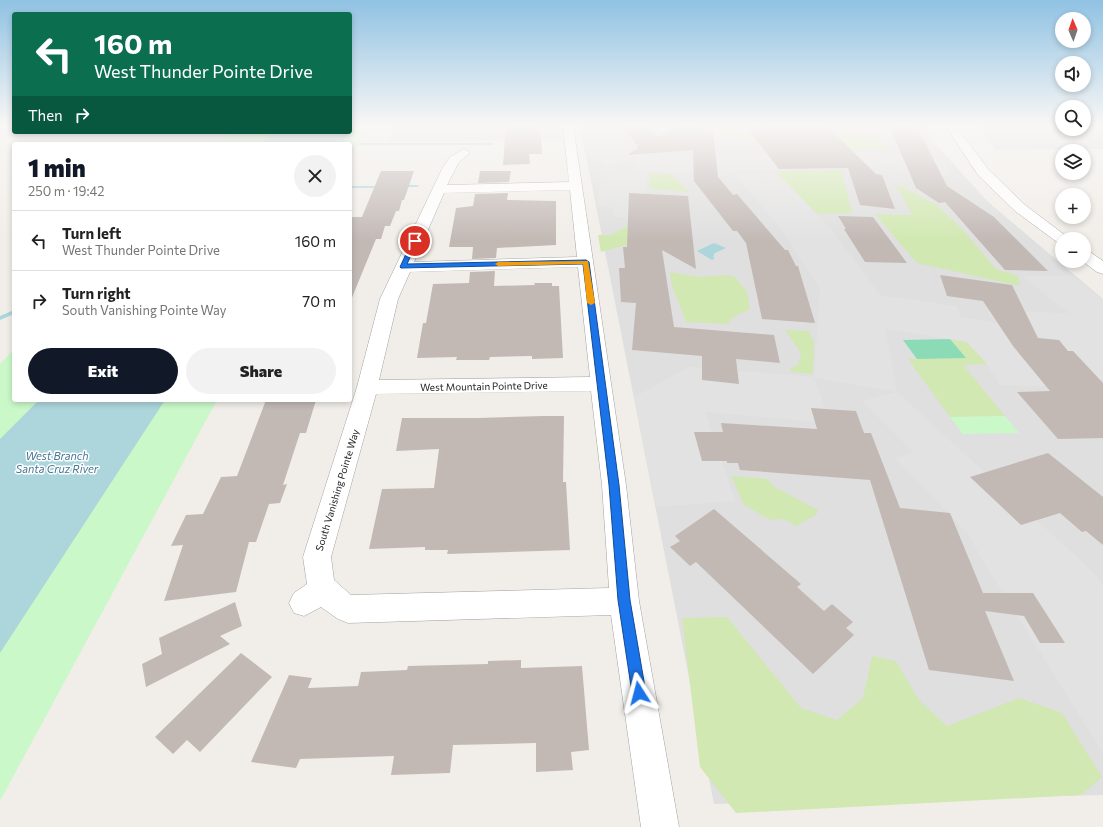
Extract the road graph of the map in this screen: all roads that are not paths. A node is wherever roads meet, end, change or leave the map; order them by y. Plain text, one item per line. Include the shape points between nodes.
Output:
1 (452, 164) edge
2 (574, 164) edge
3 (977, 164) edge
4 (577, 186) junction
5 (439, 189) junction
6 (1055, 234) edge
7 (1091, 260) edge
8 (586, 262) junction
9 (403, 267) junction
10 (1103, 269) edge
11 (601, 384) junction
12 (367, 387) junction
13 (624, 600) junction
14 (660, 827) edge

1 - 5 street, South Vanishing Pointe Way
2 - 4 street
3 - 6 street via 1020,208
4 - 5 street
4 - 8 street
5 - 9 street, South Vanishing Pointe Way
7 - 10 street
8 - 9 street
8 - 11 street
9 - 12 street, South Vanishing Pointe Way via 389,299
11 - 12 street, West Mountain Pointe Drive
11 - 13 street via 617,511
12 - 13 street, South Vanishing Pointe Way via 317,557 318,580 313,596 348,609 358,610
13 - 14 street

